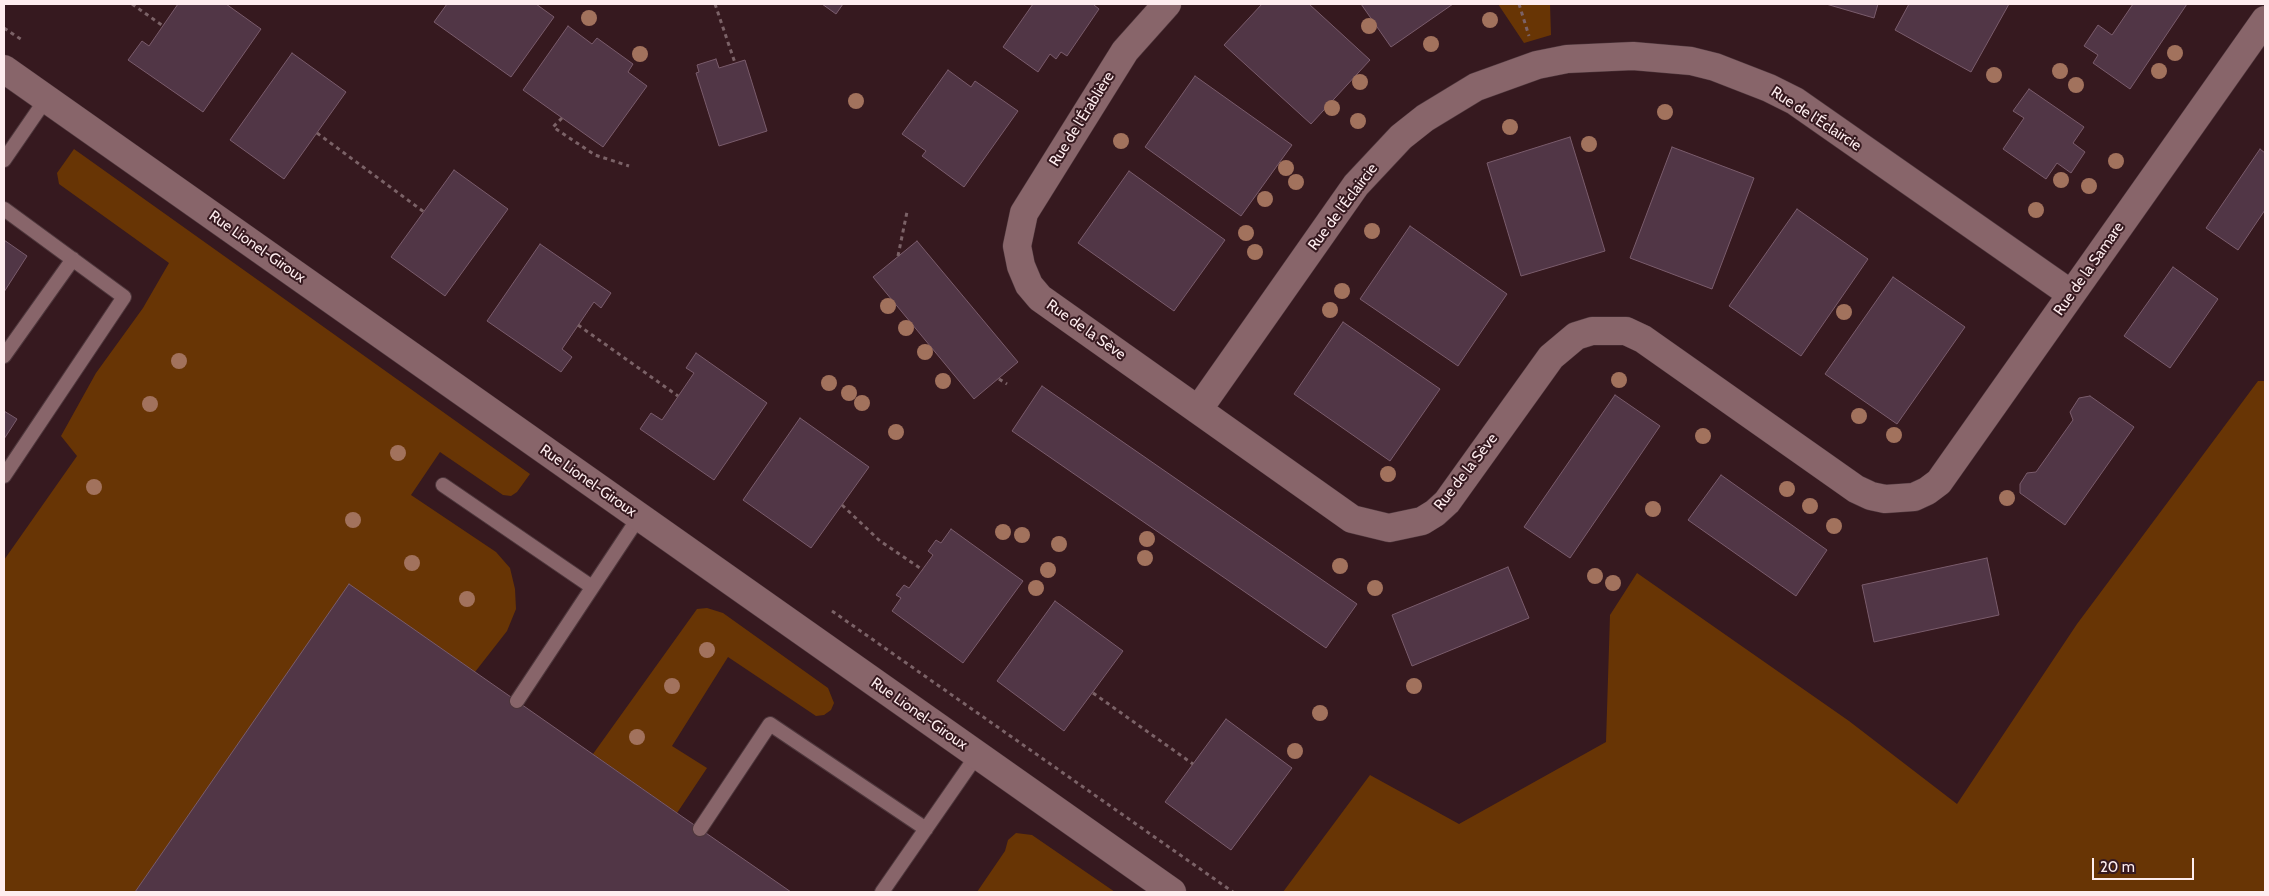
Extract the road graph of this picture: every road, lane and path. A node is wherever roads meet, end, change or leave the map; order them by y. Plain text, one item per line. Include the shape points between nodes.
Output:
1 (132, 4) edge
2 (715, 4) edge
3 (1167, 4) edge
4 (1519, 4) edge
5 (2265, 20) edge
6 (163, 26) dead end
7 (1530, 41) dead end
8 (735, 63) dead end
9 (4, 69) edge
10 (46, 99) junction
11 (562, 118) dead end
12 (317, 134) dead end
13 (4, 160) edge
14 (629, 166) dead end
15 (4, 209) edge
16 (424, 212) dead end
17 (907, 212) dead end
18 (1017, 246) joint
19 (898, 256) dead end
20 (73, 259) junction
21 (2071, 294) junction
22 (578, 325) dead end
23 (4, 356) edge
24 (999, 378) dead end
25 (1007, 384) dead end
26 (678, 396) dead end
27 (1198, 410) junction
28 (4, 476) edge
29 (443, 485) dead end
30 (1898, 499) joint
31 (842, 504) dead end
32 (639, 517) junction
33 (923, 570) dead end
34 (592, 586) junction
35 (843, 618) dead end
36 (1093, 692) dead end
37 (516, 701) dead end
38 (977, 755) junction
39 (1193, 764) dead end
40 (700, 829) dead end
41 (926, 829) junction
42 (882, 892) edge
43 (1172, 892) edge
44 (1233, 892) edge

1 - 6 path
2 - 8 path
3 - 18 street, Rue de l'Érablière via 1125,51 1035,193 1024,213
4 - 7 path
5 - 21 street, Rue de la Samare
9 - 10 street, Rue Lionel-Giroux
10 - 13 lane
10 - 32 street, Rue Lionel-Giroux
11 - 14 path via 553,127 595,155
12 - 16 path
15 - 20 lane
17 - 19 path
18 - 27 street, Rue de la Sève via 1020,266 1040,298
20 - 23 lane
20 - 28 lane via 124,298
21 - 27 street, Rue de l'Éclaircie via 1795,101 1770,88 1691,61 1633,56 1567,59 1537,65 1476,87 1401,137 1356,185
21 - 30 street, Rue de la Samare via 1939,482 1914,497
22 - 26 path
24 - 25 path
27 - 30 street, Rue de la Sève via 1352,519 1389,528 1407,526 1422,521 1447,502 1551,357 1564,344 1592,331 1626,332 1643,340 1856,489 1871,496
29 - 34 lane
31 - 33 path via 880,540
32 - 34 lane
32 - 38 street, Rue Lionel-Giroux
34 - 37 lane
35 - 44 path
36 - 39 path
38 - 41 lane
38 - 43 street, Rue Lionel-Giroux
40 - 41 lane via 770,724
41 - 42 lane

